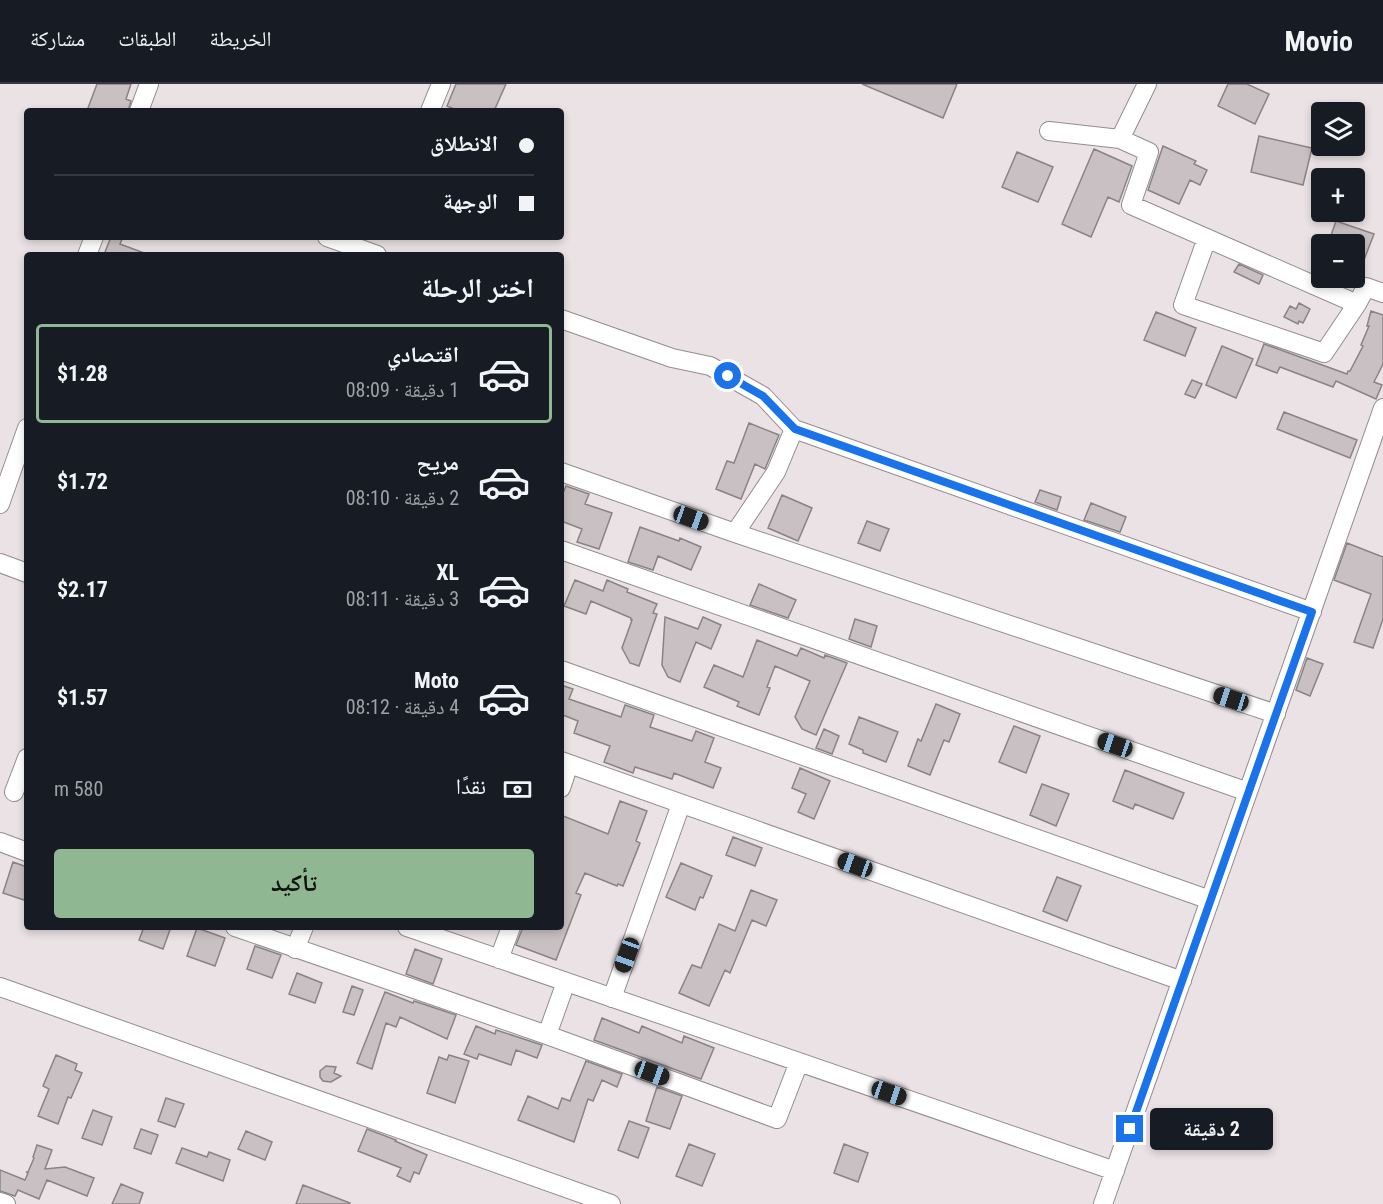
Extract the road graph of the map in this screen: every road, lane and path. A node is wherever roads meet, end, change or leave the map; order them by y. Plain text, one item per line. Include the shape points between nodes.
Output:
1 (149, 84) edge
2 (441, 84) edge
3 (1147, 84) edge
4 (140, 108) edge
5 (431, 108) edge
6 (1049, 131) dead end
7 (1120, 139) junction
8 (1207, 238) junction
9 (339, 240) edge
10 (376, 249) edge
11 (1383, 293) edge
12 (1357, 304) junction
13 (564, 320) edge
14 (1383, 408) edge
15 (795, 429) junction
16 (24, 447) edge
17 (564, 473) edge
18 (19, 478) edge
19 (0, 504) edge
20 (735, 533) junction
21 (564, 551) edge
22 (0, 563) edge
23 (24, 572) edge
24 (1312, 612) junction
25 (564, 671) edge
26 (1276, 714) junction
27 (565, 763) edge
28 (24, 766) edge
29 (14, 792) edge
30 (1248, 792) junction
31 (681, 804) junction
32 (0, 842) edge
33 (24, 851) edge
34 (1210, 900) junction
35 (243, 930) edge
36 (303, 930) edge
37 (416, 930) edge
38 (510, 930) edge
39 (295, 949) junction
40 (500, 959) junction
41 (1182, 981) junction
42 (566, 982) junction
43 (0, 987) edge
44 (612, 998) junction
45 (547, 1035) junction
46 (799, 1062) junction
47 (1115, 1171) junction
48 (0, 1202) edge
49 (6, 1204) edge
50 (611, 1204) edge
51 (1103, 1204) edge

1 - 4 street
2 - 5 street
3 - 7 street
6 - 7 street
7 - 8 street via 1149,152 1131,204
8 - 12 street
8 - 12 street via 1183,305 1324,353
9 - 10 street
11 - 12 street via 1366,287
13 - 15 street via 672,357 711,366 763,396
14 - 24 street
15 - 20 street via 776,472
15 - 24 street
16 - 18 street
17 - 20 street
18 - 19 street
20 - 26 street
21 - 30 street
22 - 23 street
24 - 26 street
25 - 34 street
26 - 30 street
27 - 31 street
28 - 29 street
30 - 34 street
31 - 41 street
31 - 44 street
32 - 33 street
34 - 41 street
35 - 39 street
36 - 39 street
37 - 40 street
38 - 40 street
39 - 45 street
40 - 42 street
41 - 47 street
42 - 44 street
42 - 45 street
43 - 50 street
44 - 46 street
45 - 46 street via 777,1119
46 - 47 street
47 - 51 street
48 - 49 street

